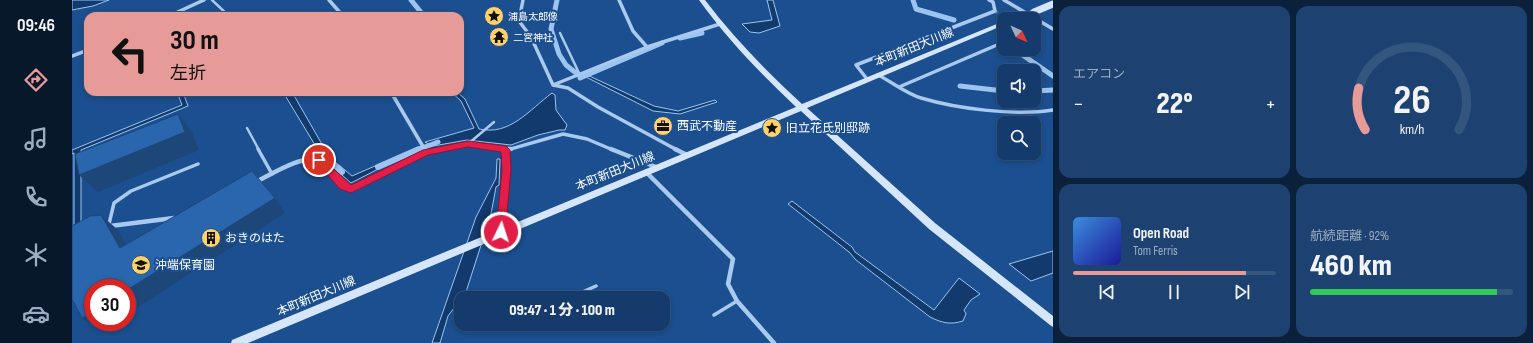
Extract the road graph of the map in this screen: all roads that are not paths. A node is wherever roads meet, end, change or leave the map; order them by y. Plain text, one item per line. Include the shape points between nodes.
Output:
1 (204, 0) edge
2 (212, 0) edge
3 (329, 0) edge
4 (523, 0) edge
5 (619, 0) edge
6 (702, 0) edge
7 (990, 0) edge
8 (1004, 0) edge
9 (1053, 4) edge
10 (178, 12) edge
11 (225, 12) edge
12 (340, 12) edge
13 (1024, 12) edge
14 (1034, 12) edge
15 (1041, 22) edge
16 (720, 24) junction
17 (997, 26) edge
18 (1053, 29) edge
19 (560, 33) dead end
20 (997, 45) edge
21 (647, 47) junction
22 (84, 52) edge
23 (72, 56) edge
24 (579, 73) junction
25 (878, 74) junction
26 (867, 79) junction
27 (553, 85) junction
28 (899, 87) junction
29 (393, 96) edge
30 (802, 107) junction
31 (1053, 110) edge
32 (494, 122) dead end
33 (247, 128) dead end
34 (468, 144) junction
35 (506, 150) junction
36 (426, 152) junction
37 (687, 155) junction
38 (198, 164) dead end
39 (656, 167) junction
40 (646, 171) junction
41 (272, 174) junction
42 (251, 185) edge
43 (181, 215) edge
44 (109, 226) junction
45 (102, 228) edge
46 (501, 232) junction
47 (596, 286) dead end
48 (585, 291) edge
49 (737, 301) junction
50 (714, 316) dead end
51 (1053, 322) edge
52 (236, 343) edge
53 (774, 343) edge

1 - 10 street
2 - 11 lane
3 - 12 street
4 - 27 street via 519,21 531,37
5 - 21 street via 633,31
6 - 16 main road
7 - 26 street via 995,12 856,65
8 - 13 street
9 - 14 main road, bridge
15 - 18 street
16 - 21 street
16 - 30 main road via 766,75
17 - 25 main road, 本町新田大川線
19 - 24 lane
20 - 28 street
21 - 24 street
22 - 23 street
24 - 27 street
25 - 26 main road, 本町新田大川線
25 - 28 street
26 - 30 main road, 本町新田大川線
27 - 37 street via 568,88
28 - 31 street via 920,98 996,111
29 - 36 street
30 - 37 main road, 本町新田大川線
30 - 51 main road via 932,226
32 - 34 lane
33 - 41 lane
34 - 35 street
34 - 36 street
35 - 39 street via 563,134 586,139
35 - 46 street
36 - 41 street via 351,190 319,160 300,161
37 - 39 main road, 本町新田大川線
38 - 44 lane via 131,191 114,203
39 - 40 main road, 本町新田大川線
40 - 46 main road, 本町新田大川線
40 - 49 street via 733,259 728,284
41 - 42 street
43 - 44 street via 167,220
44 - 45 street
46 - 52 main road, 本町新田大川線
47 - 48 lane
49 - 50 lane
49 - 53 street

